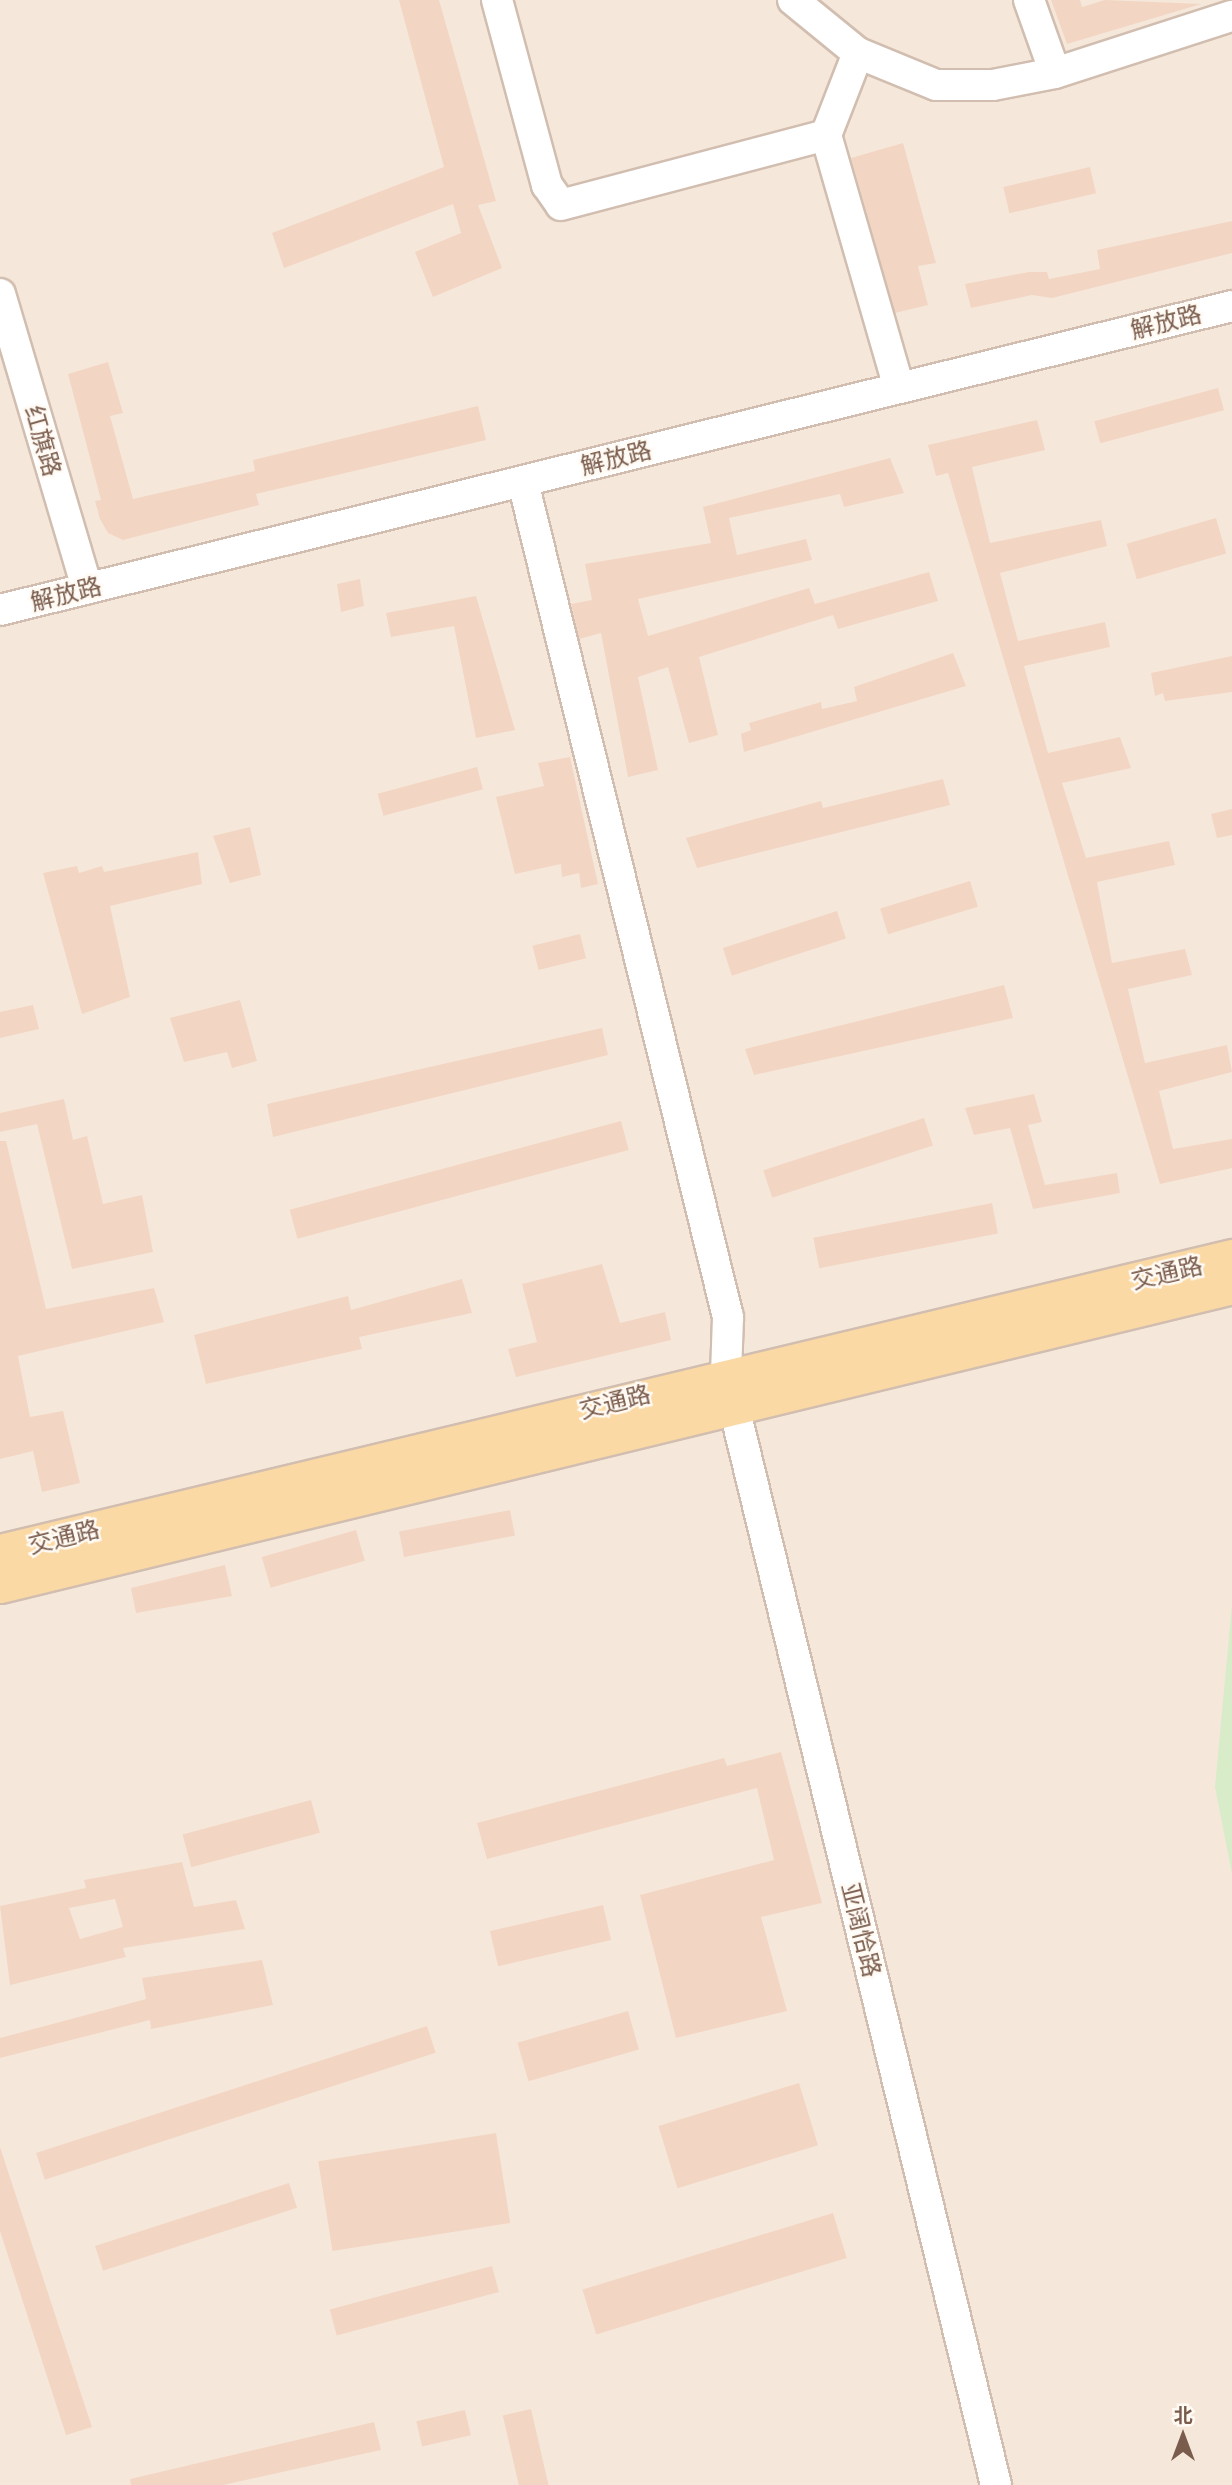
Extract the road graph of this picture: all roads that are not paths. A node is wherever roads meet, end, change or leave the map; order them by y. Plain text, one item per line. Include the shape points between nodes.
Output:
1 (497, 0) edge
2 (793, 0) edge
3 (1029, 0) edge
4 (1232, 16) edge
5 (859, 53) junction
6 (1055, 73) junction
7 (826, 135) junction
8 (0, 294) edge
9 (1232, 306) edge
10 (899, 388) junction
11 (523, 482) junction
12 (87, 588) junction
13 (0, 610) edge
14 (1232, 1258) edge
15 (1232, 1285) edge
16 (729, 1389) junction
17 (0, 1553) edge
18 (0, 1584) edge
19 (996, 2485) edge

1 - 7 street via 547,185 561,205
2 - 5 street
3 - 6 street
4 - 6 street
5 - 6 street via 936,85 993,85
5 - 7 street
7 - 10 street
8 - 12 street, 红旗路
9 - 10 street, 解放路
10 - 11 street, 解放路
11 - 12 street, 解放路
11 - 16 street, 亚阔恰路 via 728,1317
12 - 13 street, 解放路
14 - 16 main road, 交通路
15 - 16 main road
16 - 17 main road, 交通路
16 - 18 main road
16 - 19 street, 亚阔恰路

